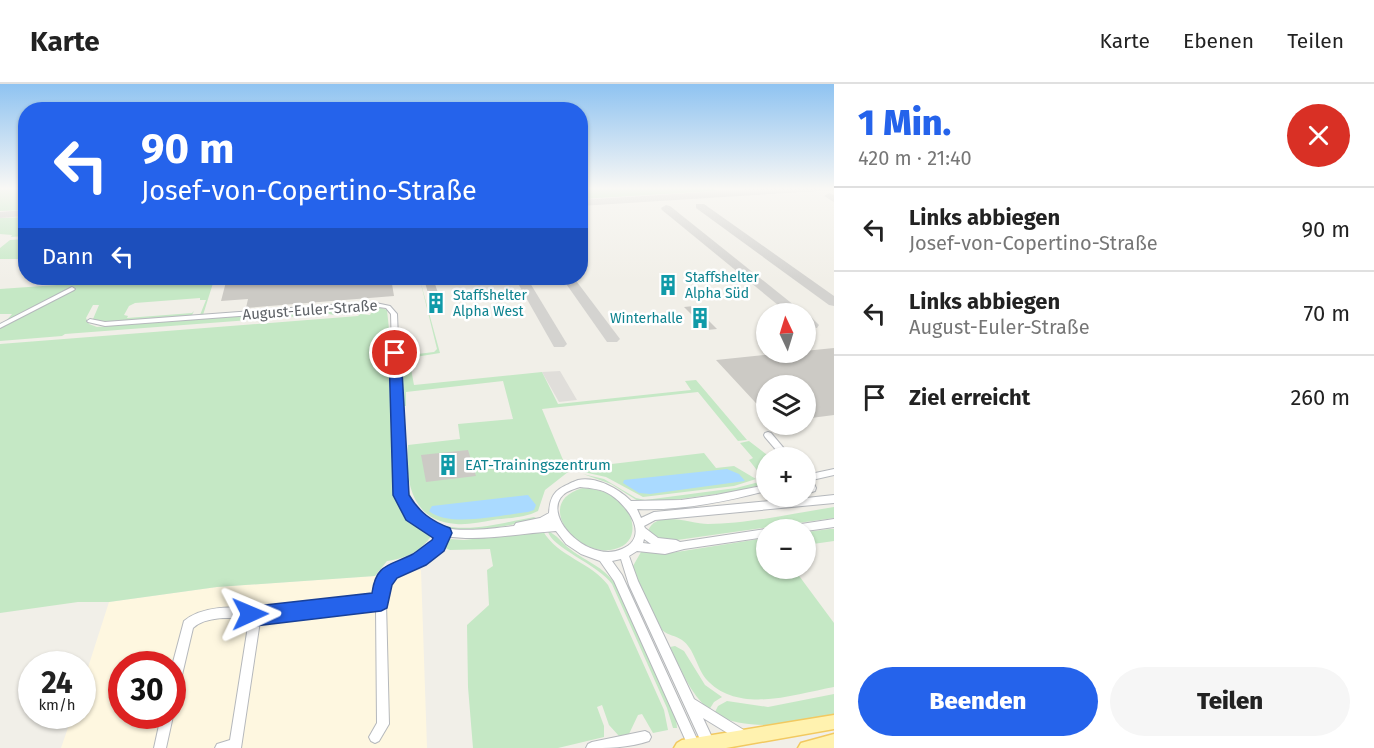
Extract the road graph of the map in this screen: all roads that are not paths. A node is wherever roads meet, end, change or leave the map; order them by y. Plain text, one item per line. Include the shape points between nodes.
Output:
1 (72, 289) dead end
2 (90, 321) dead end
3 (0, 326) edge
4 (768, 435) dead end
5 (778, 447) edge
6 (832, 475) edge
7 (816, 477) edge
8 (756, 491) edge
9 (834, 499) edge
10 (816, 502) edge
11 (630, 505) junction
12 (756, 506) edge
13 (554, 514) junction
14 (834, 523) edge
15 (816, 526) edge
16 (558, 527) junction
17 (640, 527) junction
18 (444, 533) junction
19 (479, 533) junction
20 (756, 534) edge
21 (684, 545) junction
22 (629, 550) junction
23 (603, 557) junction
24 (381, 602) junction
25 (255, 616) junction
26 (182, 651) edge
27 (692, 704) junction
28 (834, 722) edge
29 (164, 729) edge
30 (744, 736) junction
31 (375, 737) dead end
32 (645, 737) dead end
33 (834, 742) edge
34 (698, 746) edge
35 (235, 747) edge
36 (160, 748) edge
37 (221, 748) edge
38 (592, 748) edge
39 (806, 748) edge

1 - 3 street
2 - 18 street, August-Euler-Straße via 105,324 371,304 388,307 394,314 401,495 411,515
4 - 5 street
6 - 7 street
8 - 11 street via 649,506
9 - 10 street
11 - 13 street via 607,488 580,483 560,493 554,503
11 - 17 street
12 - 17 street via 654,516
13 - 16 street
13 - 19 street, August-Euler-Straße via 541,522
14 - 15 street
16 - 19 street, August-Euler-Straße
16 - 23 street via 573,544
17 - 21 street via 656,542
17 - 22 street
18 - 19 street, August-Euler-Straße
18 - 24 street via 429,554 396,568 386,577
20 - 21 street
21 - 22 street via 665,550
22 - 23 street
22 - 27 street via 633,582
23 - 34 street via 618,578
24 - 25 street
24 - 31 street via 383,724
25 - 26 street via 245,612 192,619
25 - 35 street
27 - 30 street
27 - 34 street
28 - 30 main road
29 - 36 street
30 - 34 main road
32 - 38 street
33 - 39 main road
35 - 37 street

